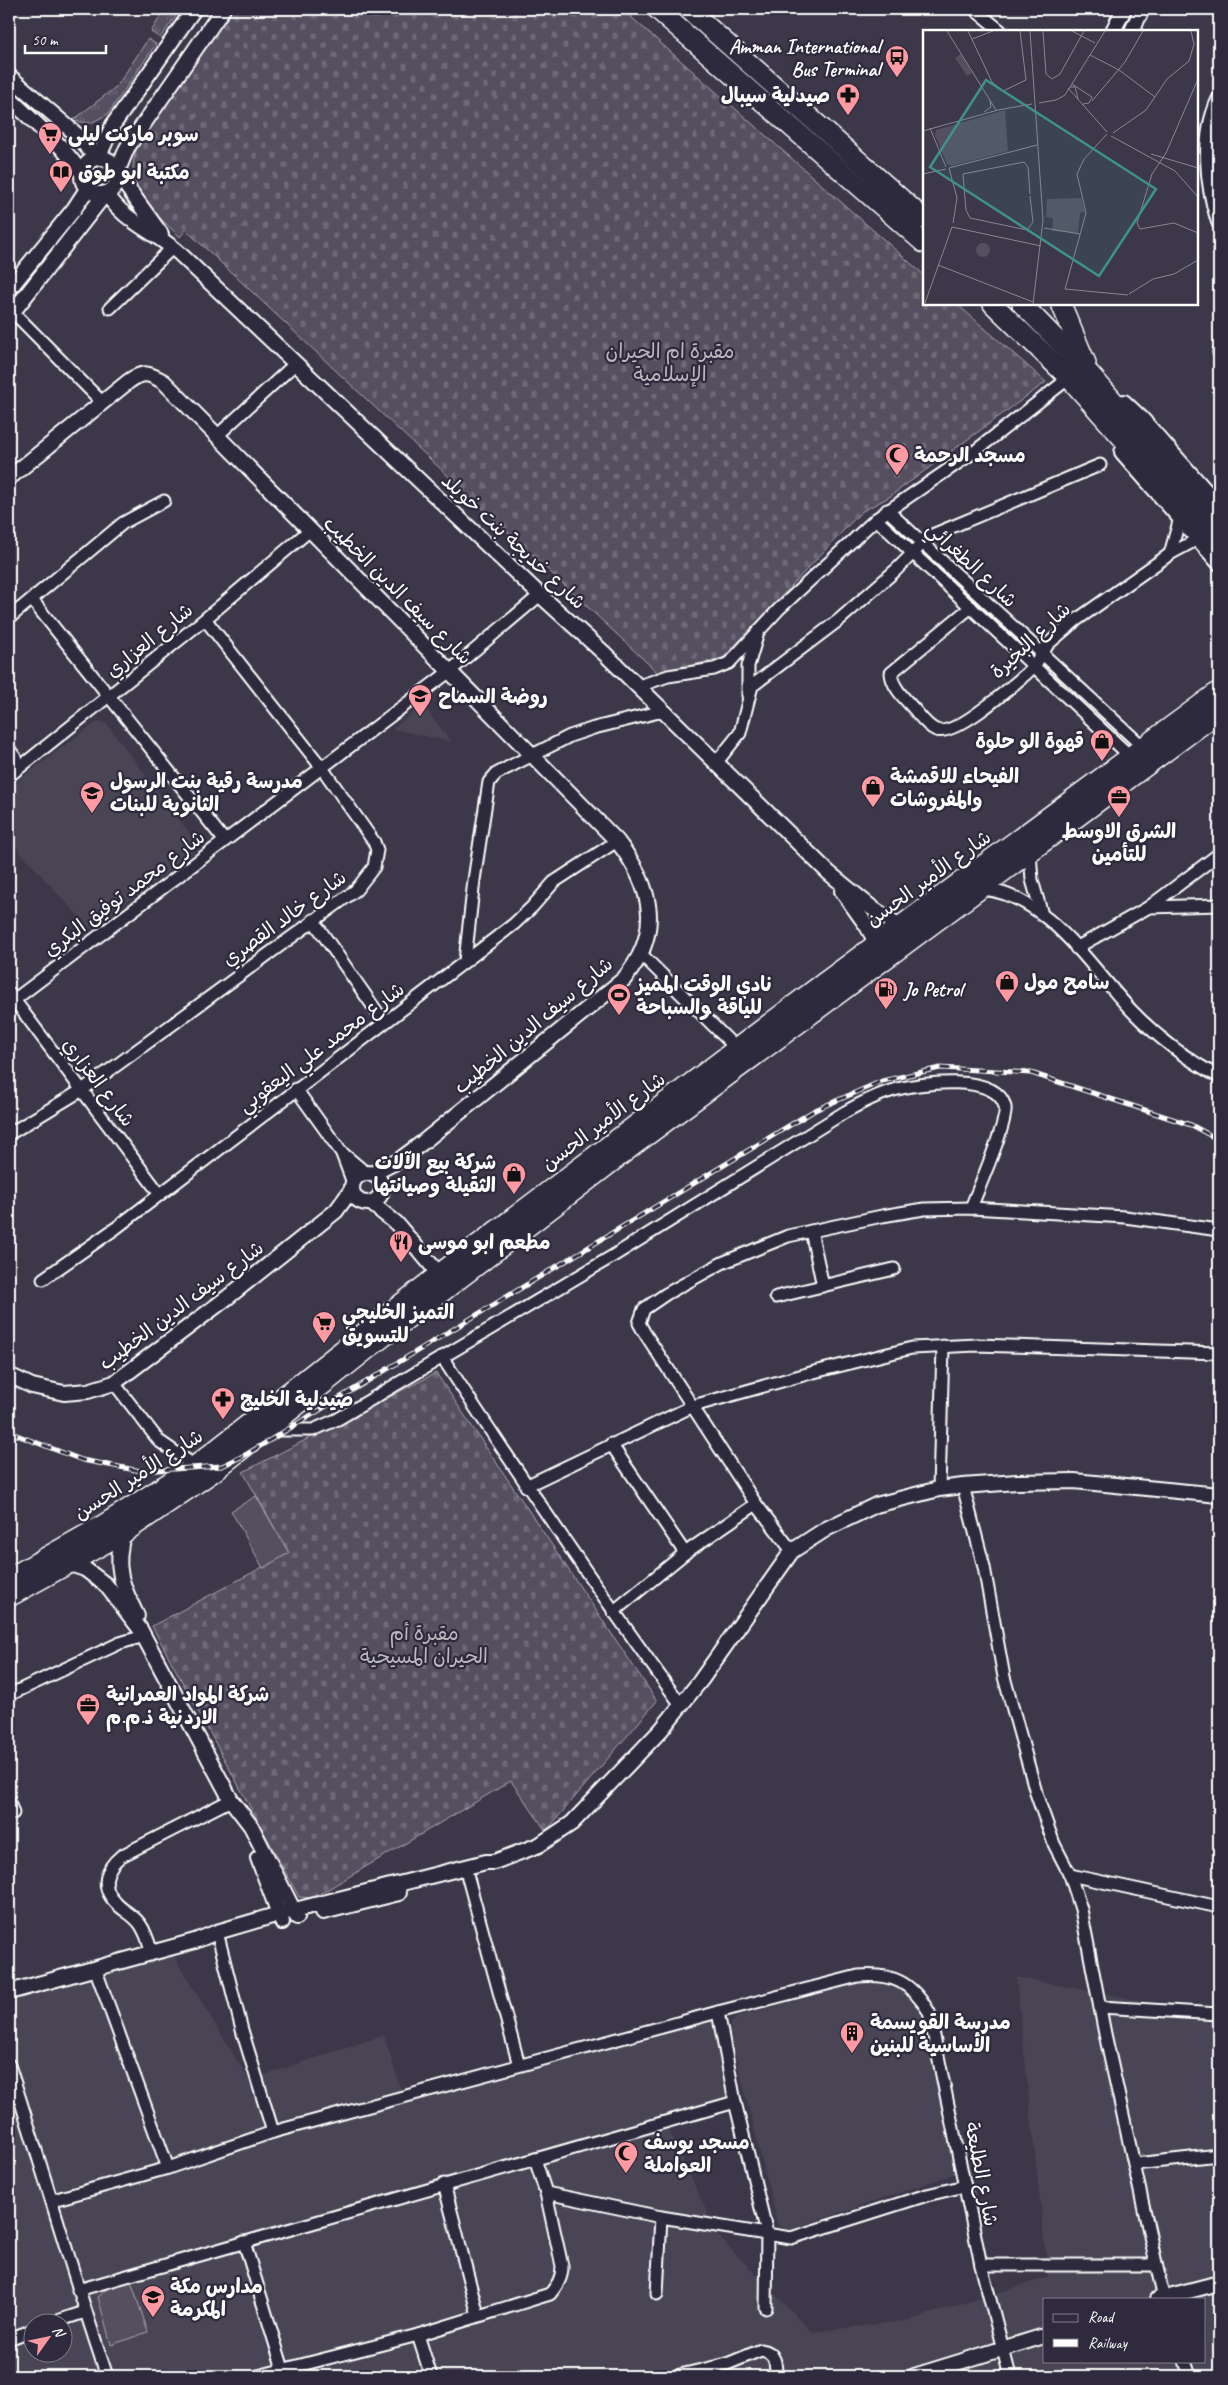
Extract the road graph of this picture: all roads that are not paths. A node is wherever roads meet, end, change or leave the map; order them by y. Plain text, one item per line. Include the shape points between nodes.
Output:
1 (194, 9) edge
2 (223, 9) edge
3 (658, 9) edge
4 (688, 9) edge
5 (974, 9) edge
6 (1124, 9) edge
7 (1142, 9) edge
8 (1000, 30) edge
9 (1114, 30) edge
10 (1132, 30) edge
11 (9, 76) edge
12 (9, 98) edge
13 (1219, 100) edge
14 (97, 158) junction
15 (82, 173) junction
16 (118, 173) junction
17 (878, 179) junction
18 (87, 189) junction
19 (106, 194) junction
20 (923, 202) edge
21 (923, 218) edge
22 (1219, 222) edge
23 (923, 242) edge
24 (170, 244) junction
25 (9, 289) edge
26 (1023, 305) edge
27 (1061, 305) edge
28 (998, 306) edge
29 (110, 308) dead end
30 (11, 314) edge
31 (296, 363) junction
32 (1093, 378) junction
33 (1074, 383) junction
34 (102, 402) junction
35 (218, 435) junction
36 (1100, 464) dead end
37 (9, 478) edge
38 (164, 502) dead end
39 (1219, 506) edge
40 (887, 510) junction
41 (1180, 518) junction
42 (876, 519) junction
43 (1219, 522) edge
44 (310, 530) junction
45 (1198, 539) junction
46 (922, 543) junction
47 (1219, 547) edge
48 (913, 554) junction
49 (1170, 554) junction
50 (1219, 563) edge
51 (540, 595) junction
52 (32, 600) junction
53 (970, 607) junction
54 (9, 618) edge
55 (206, 619) junction
56 (758, 632) junction
57 (1042, 653) junction
58 (1035, 665) junction
59 (450, 671) junction
60 (639, 686) junction
61 (1219, 691) edge
62 (110, 697) junction
63 (748, 698) junction
64 (664, 711) junction
65 (1219, 712) edge
66 (9, 749) edge
67 (1136, 751) junction
68 (532, 756) junction
69 (716, 763) junction
70 (22, 766) junction
71 (322, 768) junction
72 (9, 776) edge
73 (224, 840) junction
74 (617, 841) junction
75 (1030, 853) junction
76 (1219, 854) edge
77 (829, 872) junction
78 (982, 889) junction
79 (1219, 906) edge
80 (1149, 907) junction
81 (1041, 912) junction
82 (313, 920) junction
83 (901, 927) junction
84 (876, 944) junction
85 (1076, 948) junction
86 (641, 954) junction
87 (465, 961) junction
88 (11, 996) edge
89 (384, 1022) junction
90 (736, 1048) junction
91 (1219, 1077) edge
92 (296, 1089) junction
93 (82, 1090) junction
94 (9, 1134) edge
95 (341, 1152) junction
96 (398, 1162) junction
97 (369, 1174) junction
98 (352, 1186) junction
99 (382, 1190) junction
100 (159, 1193) junction
101 (366, 1203) junction
102 (971, 1208) junction
103 (336, 1211) junction
104 (396, 1223) junction
105 (1219, 1230) edge
106 (811, 1231) junction
107 (894, 1269) dead end
108 (439, 1274) junction
109 (43, 1279) dead end
110 (823, 1286) junction
111 (776, 1297) dead end
112 (943, 1346) junction
113 (1219, 1354) edge
114 (442, 1357) junction
115 (9, 1375) edge
116 (114, 1383) junction
117 (693, 1406) junction
118 (268, 1430) junction
119 (611, 1444) junction
120 (203, 1470) junction
121 (526, 1486) junction
122 (963, 1486) junction
123 (939, 1489) junction
124 (1218, 1495) edge
125 (756, 1504) junction
126 (124, 1533) junction
127 (792, 1551) junction
128 (685, 1553) junction
129 (70, 1564) junction
130 (9, 1578) edge
131 (9, 1597) edge
132 (613, 1612) junction
133 (142, 1632) junction
134 (9, 1695) edge
135 (681, 1705) junction
136 (231, 1800) junction
137 (240, 1814) junction
138 (466, 1871) junction
139 (1070, 1875) junction
140 (1219, 1907) edge
141 (296, 1914) junction
142 (281, 1918) junction
143 (218, 1935) junction
144 (152, 1953) junction
145 (95, 1968) junction
146 (9, 1992) edge
147 (1100, 2007) junction
148 (718, 2012) junction
149 (1219, 2014) edge
150 (9, 2065) edge
151 (519, 2065) junction
152 (735, 2102) junction
153 (273, 2132) junction
154 (1219, 2155) edge
155 (535, 2159) junction
156 (1135, 2164) junction
157 (168, 2168) junction
158 (444, 2184) junction
159 (965, 2186) junction
160 (546, 2193) junction
161 (53, 2200) junction
162 (661, 2217) junction
163 (767, 2233) junction
164 (244, 2242) junction
165 (1156, 2264) junction
166 (981, 2265) junction
167 (1219, 2283) edge
168 (78, 2290) junction
169 (656, 2294) dead end
170 (1162, 2298) edge
171 (766, 2308) dead end
172 (86, 2312) junction
173 (478, 2315) junction
174 (72, 2316) edge
175 (22, 2334) edge
176 (418, 2335) junction
177 (1043, 2336) edge
178 (9, 2339) edge
179 (1003, 2349) junction
180 (1185, 2362) edge
181 (283, 2370) junction
182 (107, 2376) edge
183 (258, 2376) edge
184 (431, 2376) edge
185 (676, 2376) edge
186 (776, 2376) edge
187 (914, 2376) edge
188 (1010, 2376) edge
189 (1190, 2376) edge

1 - 14 street via 113,126
2 - 16 street via 128,148
3 - 23 highway
4 - 17 highway
5 - 8 street
6 - 9 street
7 - 10 street
11 - 14 street via 77,135
12 - 15 street via 62,148
13 - 22 street via 1208,156 1212,198
14 - 15 street via 87,164
14 - 16 street via 113,163
15 - 18 street
16 - 19 street via 116,186
16 - 24 street, شارع خديجة بنت خويلد
17 - 20 highway
17 - 21 highway
18 - 19 street via 99,195
18 - 25 street
19 - 24 street, شارع خديجة بنت خويلد via 124,213
19 - 30 street
24 - 29 street
24 - 31 street, شارع خديجة بنت خويلد
26 - 32 highway
27 - 32 highway
28 - 33 highway
30 - 34 street
31 - 35 street
31 - 51 street, شارع خديجة بنت خويلد
32 - 39 street via 1141,418
32 - 43 highway
33 - 40 street
33 - 41 street via 1096,420
33 - 47 highway
34 - 35 street, شارع سيف الدين الخطيب via 140,374 152,375 164,382
34 - 37 street, شارع سيف الدين الخطيب
35 - 44 street, شارع سيف الدين الخطيب
36 - 46 street via 940,531
38 - 52 street via 123,523
40 - 42 street
40 - 46 street, شارع الطغرائي
41 - 45 street
41 - 49 street
42 - 48 street, شارع الطغرائي
42 - 56 street
44 - 55 street, شارع العزاري
44 - 59 street, شارع سيف الدين الخطيب
45 - 49 street, شارع البخيرة
45 - 50 street
46 - 48 street
46 - 57 street, شارع الطغرائي
48 - 53 street, شارع الطغرائي
48 - 63 street via 838,620 755,683
49 - 57 street, شارع البخيرة via 1075,621
51 - 59 street, شارع محمد توفيق البكري
51 - 60 street, شارع خديجة بنت خويلد
52 - 54 street
52 - 62 street
53 - 58 street, شارع الطغرائي
53 - 58 street, شارع البخيرة via 892,673 897,688 927,724 937,730 955,727 1018,682
55 - 62 street, شارع العزاري
55 - 71 street, شارع خالد القصري
56 - 60 street via 724,665 668,676
56 - 63 street via 748,666
57 - 58 street, شارع البخيرة
57 - 67 street, شارع الطغرائي
58 - 67 street, شارع الطغرائي
59 - 68 street, شارع سيف الدين الخطيب
59 - 71 street, شارع محمد توفيق البكري
60 - 64 street, شارع خديجة بنت خويلد
61 - 67 highway, شارع الأمير الحسن
62 - 70 street, شارع العزاري
62 - 73 street
63 - 69 street via 740,733
64 - 68 street via 579,732
64 - 69 street, شارع خديجة بنت خويلد
65 - 75 highway, شارع الأمير الحسن
66 - 70 street
67 - 83 highway, شارع الأمير الحسن
68 - 74 street, شارع سيف الدين الخطيب
68 - 87 street via 496,774 489,782
69 - 77 street, شارع خديجة بنت خويلد
70 - 72 street, شارع العزاري
71 - 73 street, شارع محمد توفيق البكري
71 - 82 street, شارع خالد القصري via 366,829 377,850 377,860 363,883
73 - 88 street, شارع محمد توفيق البكري
74 - 86 street, شارع سيف الدين الخطيب via 630,857 649,902 650,920
74 - 87 street, شارع محمد علي اليعقوبي via 554,882 524,914
75 - 78 highway, شارع الأمير الحسن
75 - 81 street via 1032,880
76 - 80 street
77 - 83 street, شارع خديجة بنت خويلد via 872,908
77 - 84 street, شارع خديجة بنت خويلد
78 - 81 street via 1013,895
78 - 118 highway, شارع الأمير الحسن via 626,1152 369,1348
79 - 80 street
80 - 85 street
81 - 85 street
82 - 89 street
82 - 93 street, شارع خالد القصري
83 - 84 highway, شارع الأمير الحسن
84 - 90 highway, شارع الأمير الحسن
85 - 91 street via 1157,1035 1184,1057
86 - 90 street
86 - 96 street, شارع سيف الدين الخطيب via 624,978
87 - 89 street, شارع محمد علي اليعقوبي
88 - 93 street, شارع العزاري
89 - 92 street, شارع محمد علي اليعقوبي
90 - 108 highway, شارع الأمير الحسن
92 - 95 street
92 - 100 street, شارع محمد علي اليعقوبي
93 - 94 street, شارع خالد القصري
93 - 100 street, شارع العزاري
95 - 97 street
95 - 98 street
96 - 97 street, شارع سيف الدين الخطيب
96 - 99 street, شارع سيف الدين الخطيب
97 - 98 street via 358,1176
97 - 99 street via 379,1180
98 - 101 street via 354,1197
98 - 103 street, شارع سيف الدين الخطيب
99 - 101 street via 378,1199
99 - 104 street
100 - 109 street, شارع محمد علي اليعقوبي via 116,1228
101 - 103 street, شارع سيف الدين الخطيب
101 - 104 street
102 - 105 street via 1126,1217
102 - 106 street via 924,1209
102 - 114 street via 1003,1125 1006,1108 1002,1099 991,1088 962,1083 926,1085 877,1095
103 - 116 street, شارع سيف الدين الخطيب
104 - 108 street
106 - 110 street
106 - 117 street via 788,1236 722,1263 644,1309 639,1323
107 - 110 street
108 - 120 highway, شارع الأمير الحسن
110 - 111 street
112 - 113 street
112 - 117 street via 912,1348
112 - 123 street
114 - 118 street via 322,1427 302,1432
114 - 121 street
115 - 116 street, شارع سيف الدين الخطيب via 32,1386 64,1393 88,1391
116 - 120 street via 159,1441
117 - 119 street
117 - 125 street
118 - 120 highway, شارع الأمير الحسن
119 - 121 street
119 - 128 street
120 - 126 highway, شارع الأمير الحسن
120 - 130 highway, شارع الأمير الحسن
121 - 132 street
122 - 123 street
122 - 124 street via 1074,1481
122 - 139 street via 984,1567 1004,1677 1037,1796 1054,1844
123 - 127 street via 876,1505 826,1529
125 - 127 street
125 - 128 street
126 - 129 highway, شارع الأمير الحسن
126 - 133 street via 118,1566
127 - 135 street
128 - 132 street
129 - 131 highway, شارع الأمير الحسن
129 - 133 street via 85,1569 106,1585
132 - 135 street
133 - 134 street
133 - 136 street
135 - 138 street via 572,1823 539,1845 488,1867
136 - 137 street
136 - 144 street via 121,1856 108,1870 106,1890 117,1905 139,1922
137 - 141 street via 251,1826
137 - 142 street via 243,1829 264,1871
138 - 141 street
138 - 151 street
139 - 140 street
139 - 147 street via 1081,1909
141 - 142 street
142 - 143 street
143 - 144 street
143 - 153 street
144 - 145 street
145 - 146 street
145 - 157 street
147 - 149 street
147 - 156 street
148 - 151 street
148 - 152 street
148 - 159 street, شارع الطليعة via 858,1976 877,1975 909,1985 929,2012
150 - 161 street
151 - 153 street
152 - 155 street
152 - 163 street
153 - 157 street
154 - 156 street
155 - 158 street
155 - 160 street
156 - 165 street
157 - 161 street
158 - 164 street
158 - 173 street
159 - 163 street via 791,2238
159 - 166 street, شارع الطليعة
160 - 162 street
160 - 173 street via 562,2266 558,2284 550,2294
161 - 168 street
162 - 163 street
162 - 169 street
163 - 171 street
164 - 168 street
164 - 181 street
165 - 166 street
165 - 170 street
166 - 179 street, شارع الطليعة
167 - 170 street
168 - 172 street
172 - 174 street
172 - 182 street
173 - 176 street
175 - 178 street
176 - 181 street
176 - 184 street
177 - 179 street
179 - 187 street
179 - 188 street, شارع الطليعة
180 - 189 street
181 - 183 street
185 - 186 street via 727,2364 761,2350 770,2353 775,2360

